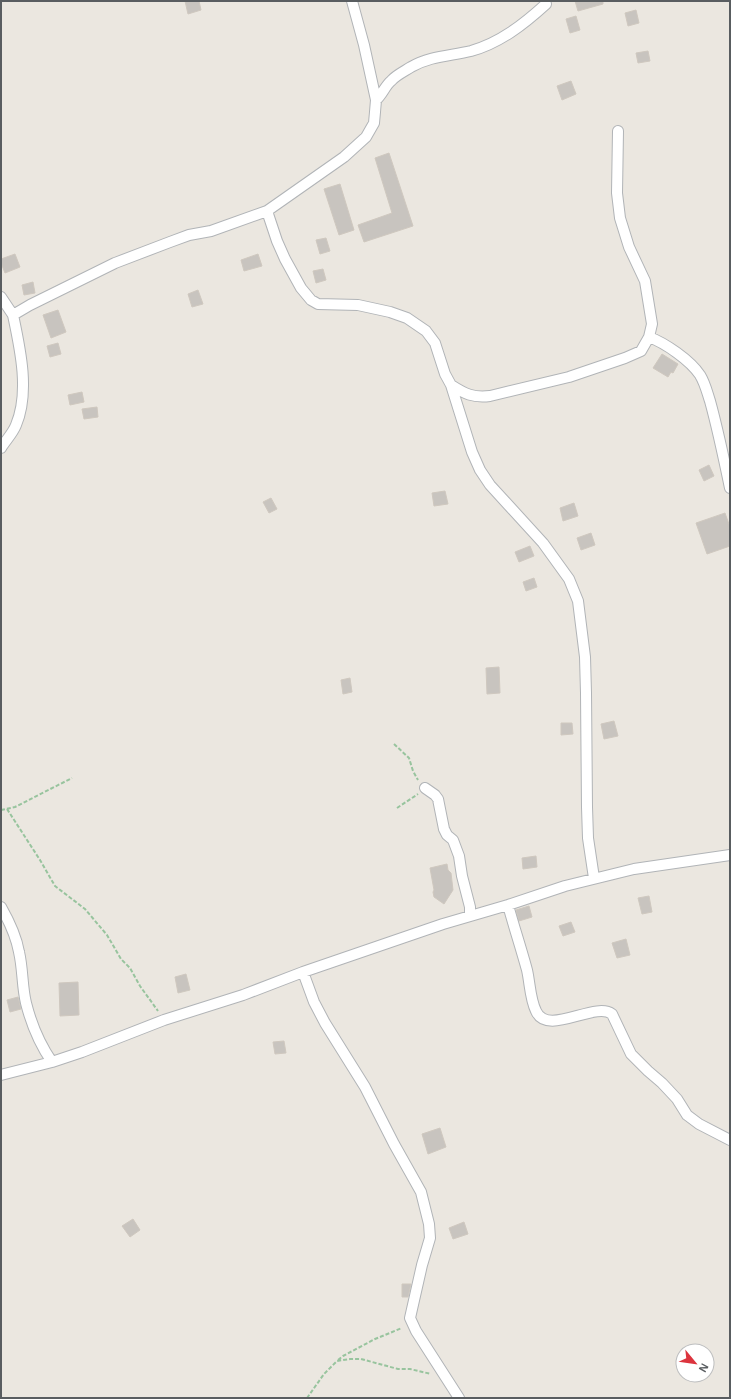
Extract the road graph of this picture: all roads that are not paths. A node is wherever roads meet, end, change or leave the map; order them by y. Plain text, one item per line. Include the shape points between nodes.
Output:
1 (352, 1) edge
2 (546, 4) dead end
3 (371, 77) junction
4 (390, 81) junction
5 (376, 100) junction
6 (618, 131) dead end
7 (267, 211) junction
8 (1, 297) edge
9 (13, 315) junction
10 (649, 337) junction
11 (450, 385) junction
12 (1, 448) edge
13 (730, 488) edge
14 (425, 788) road end
15 (730, 855) edge
16 (594, 878) junction
17 (508, 905) junction
18 (1, 907) edge
19 (470, 916) junction
20 (304, 972) junction
21 (52, 1062) junction
22 (1, 1075) edge
23 (730, 1140) edge
24 (459, 1398) edge

1 - 3 street
2 - 4 street via 527,21 490,44 426,60
3 - 4 street via 377,81
3 - 5 street
4 - 5 street
5 - 7 street via 374,123 366,137 344,157
6 - 10 street via 617,193 620,218 629,247 645,281 652,324
7 - 9 street via 210,231 189,235 121,261
7 - 11 street via 285,259 301,288 311,300 318,304 358,305 408,318 426,331 435,343
8 - 9 street
9 - 12 street via 21,359 22,407 16,426
10 - 11 street via 641,350 625,358 569,377 506,393 478,397
10 - 13 street via 694,367 704,381
11 - 16 street via 480,470 490,485 557,561 569,579 578,601 585,657 588,838
14 - 19 street via 438,799 444,829 458,851
15 - 16 street via 634,869
16 - 17 street
17 - 19 street
17 - 23 street via 536,1012 540,1018 560,1020 608,1011 612,1014 631,1054 677,1099 687,1115
18 - 21 street via 11,924 19,952 26,1003 38,1036
19 - 20 street
20 - 21 street
20 - 24 street via 314,1002 325,1023 368,1094 420,1192 430,1238 410,1318 413,1327
21 - 22 street

